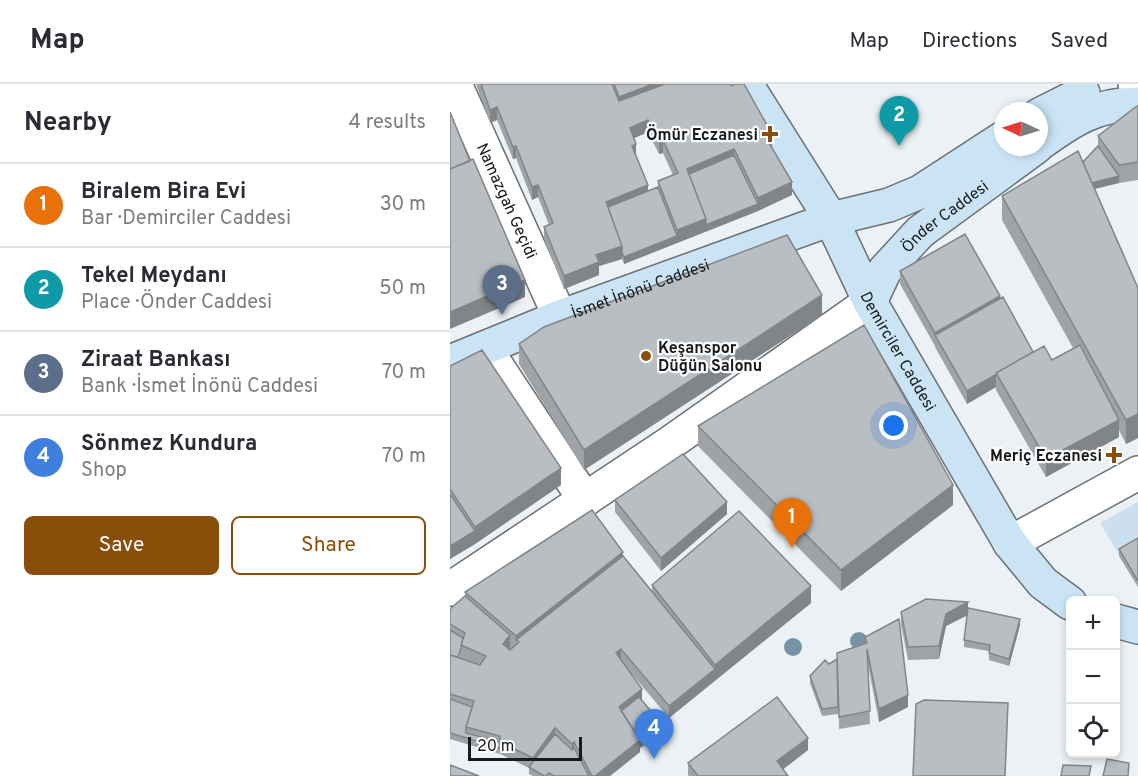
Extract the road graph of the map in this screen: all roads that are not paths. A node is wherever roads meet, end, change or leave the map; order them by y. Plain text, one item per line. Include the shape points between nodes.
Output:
1 (455, 84) edge
2 (746, 84) edge
3 (1136, 84) edge
4 (1138, 104) edge
5 (1048, 110) edge
6 (1048, 139) edge
7 (994, 144) edge
8 (1023, 156) edge
9 (831, 219) junction
10 (870, 302) junction
11 (560, 317) junction
12 (485, 348) junction
13 (450, 362) edge
14 (1138, 473) edge
15 (585, 500) junction
16 (1010, 543) junction
17 (450, 589) edge
18 (1066, 599) edge
19 (1120, 622) edge
20 (1138, 627) edge

1 - 11 street, Namazgah Geçidi
2 - 9 main road, Demirciler Caddesi
3 - 5 main road via 1078,94
4 - 6 main road, Önder Caddesi via 1083,115
7 - 9 main road, Önder Caddesi via 920,192 889,205
8 - 10 main road, Önder Caddesi via 920,232 885,270
9 - 10 main road, Demirciler Caddesi
9 - 11 main road, İsmet İnönü Caddesi
10 - 15 street
10 - 16 main road, Demirciler Caddesi
11 - 12 main road, İsmet İnönü Caddesi
12 - 13 main road, İsmet İnönü Caddesi
12 - 15 street
14 - 16 street
15 - 17 street
16 - 18 main road, Demirciler Caddesi via 1043,583
19 - 20 main road

